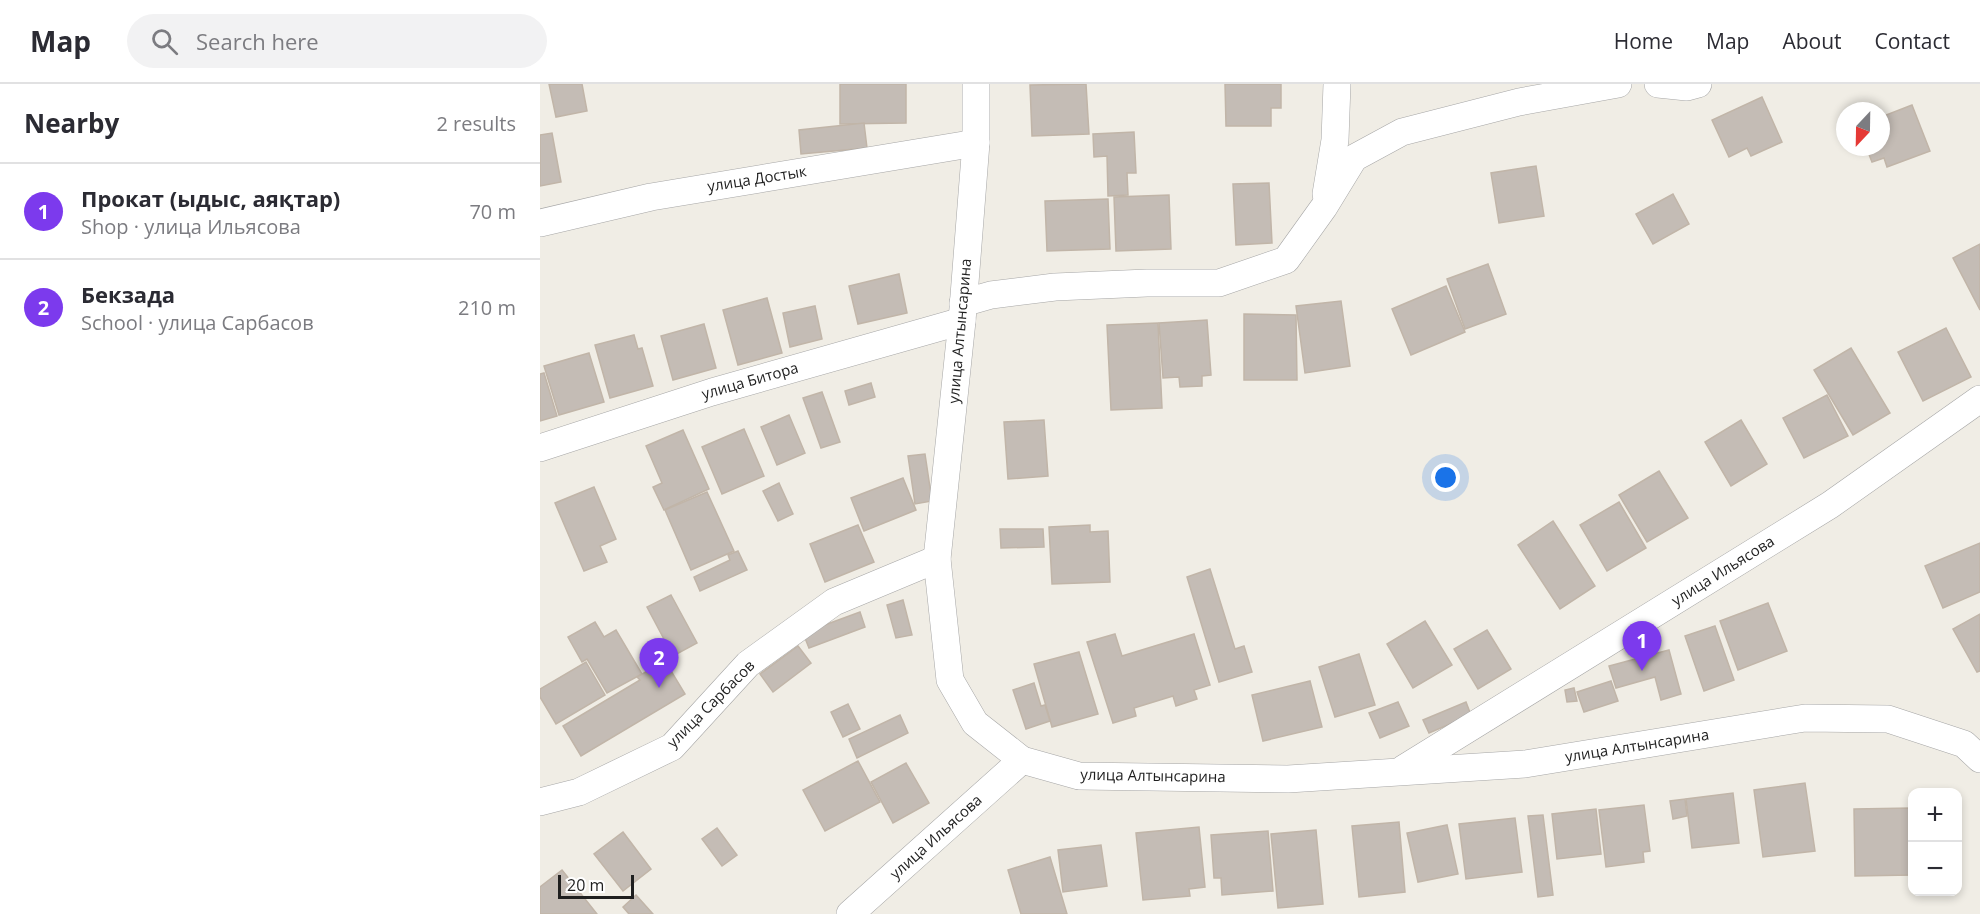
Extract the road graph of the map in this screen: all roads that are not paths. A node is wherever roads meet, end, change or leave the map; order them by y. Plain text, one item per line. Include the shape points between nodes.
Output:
1 (976, 84) edge
2 (1336, 84) edge
3 (1618, 84) edge
4 (1658, 84) edge
5 (1698, 84) edge
6 (976, 143) junction
7 (1324, 207) junction
8 (540, 223) edge
9 (963, 312) junction
10 (1980, 399) edge
11 (540, 448) edge
12 (937, 559) junction
13 (1980, 759) edge
14 (1022, 760) junction
15 (1399, 772) junction
16 (540, 802) edge
17 (850, 914) edge

1 - 6 street, улица Алтынсарина
2 - 7 street via 1335,140
3 - 7 street, улица Битора via 1519,102 1402,132 1354,158
4 - 5 street
6 - 8 street, улица Достык via 651,197
6 - 9 street, улица Алтынсарина
7 - 9 street, улица Битора via 1286,260 1219,283 1055,287 991,295
9 - 11 street, улица Битора
9 - 12 street, улица Алтынсарина
10 - 15 street, улица Ильясова via 1830,505
12 - 14 street, улица Алтынсарина via 950,680 975,723
12 - 16 street, улица Сарбасов via 834,602 748,664 672,747 579,792
13 - 15 street, улица Алтынсарина via 1964,744 1888,719 1805,718 1525,764
14 - 15 street, улица Алтынсарина via 1079,776 1288,779
14 - 17 street, улица Ильясова

